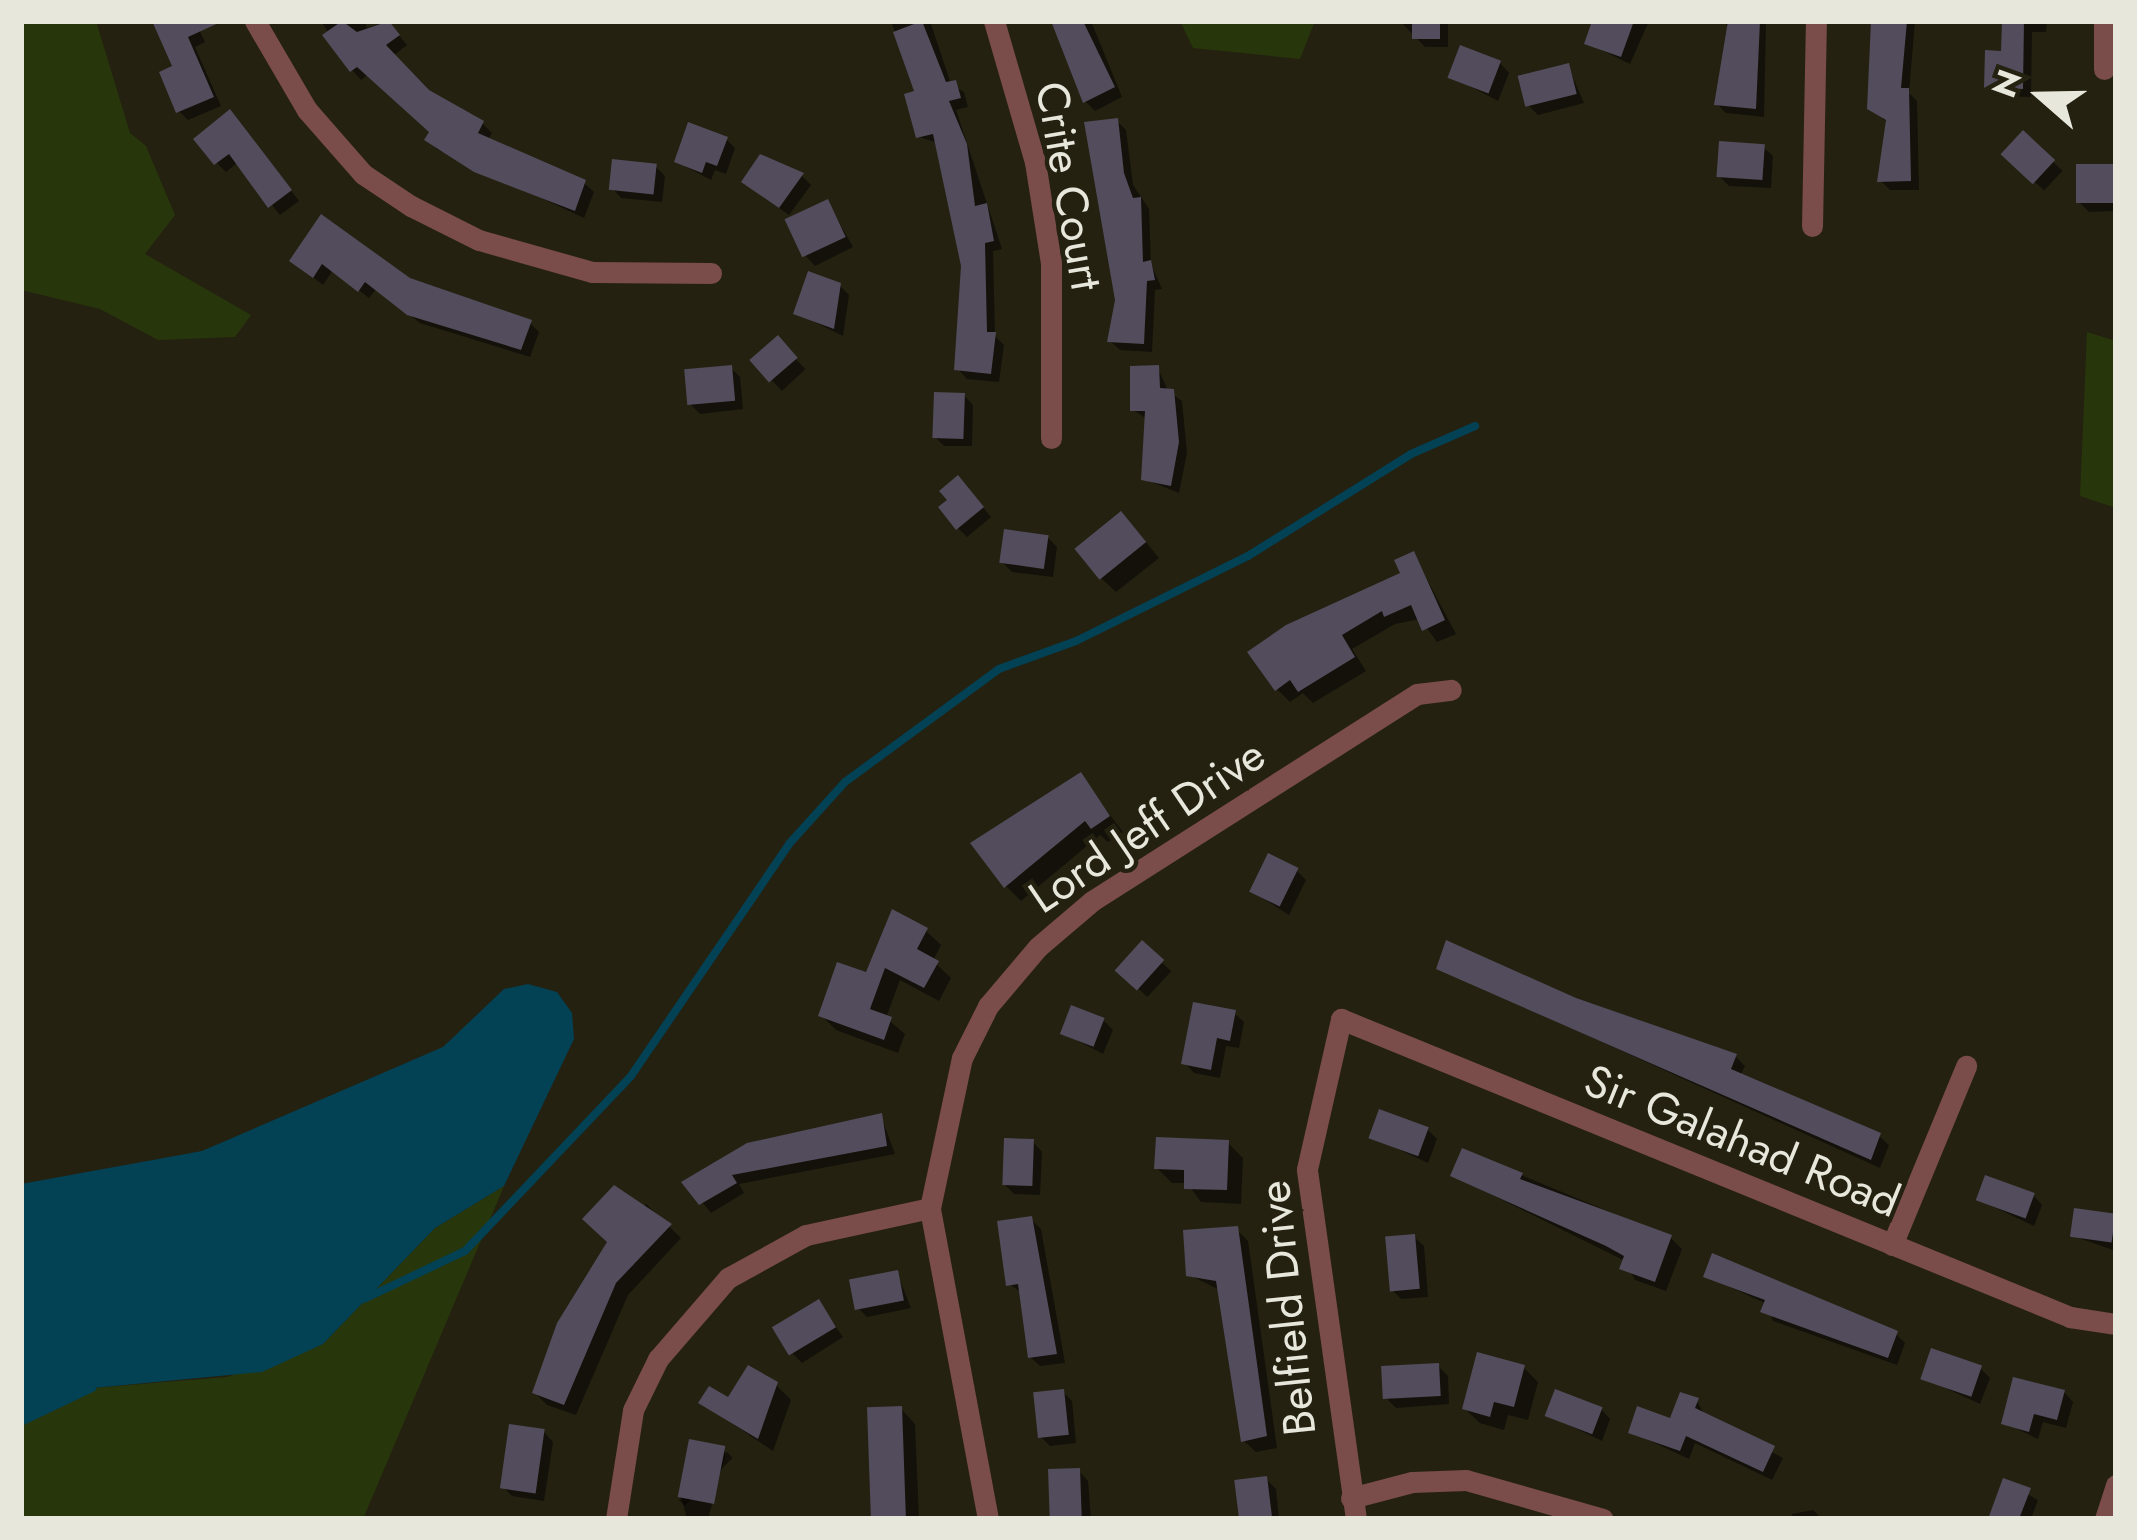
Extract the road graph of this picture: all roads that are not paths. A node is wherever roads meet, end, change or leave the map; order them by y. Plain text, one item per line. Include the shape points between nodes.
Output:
1 (254, 21) edge
2 (994, 21) edge
3 (1816, 21) edge
4 (2104, 21) edge
5 (2104, 69) dead end
6 (1812, 226) dead end
7 (712, 273) dead end
8 (1051, 438) dead end
9 (1451, 690) dead end
10 (1341, 1019) joint
11 (1966, 1066) dead end
12 (931, 1208) junction
13 (1892, 1245) junction
14 (2116, 1324) edge
15 (2116, 1485) edge
16 (1353, 1509) edge
17 (616, 1519) edge
18 (988, 1519) edge
19 (1603, 1519) edge
20 (2105, 1519) edge

1 - 7 street via 307,110 363,174 411,206 479,240 592,272
2 - 8 street, Crite Court via 1035,162 1051,263
3 - 6 street
4 - 5 street
9 - 12 street, Lord Jeff Drive via 1417,694 1092,902 1038,947 988,1006 962,1058
10 - 13 street, Sir Galahad Road
10 - 16 street, Belfield Drive via 1307,1169
11 - 13 street
12 - 17 street via 806,1235 728,1278 658,1359 633,1410
12 - 18 street, Lord Jeff Drive
13 - 14 street, Sir Galahad Road via 2070,1317
15 - 20 street
16 - 19 street via 1412,1482 1466,1480

